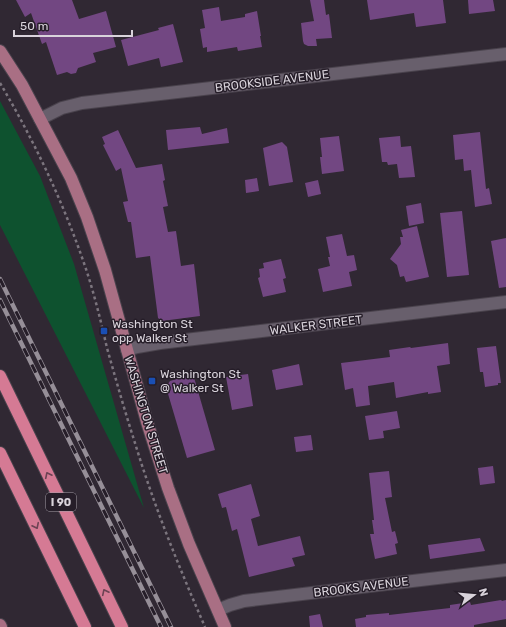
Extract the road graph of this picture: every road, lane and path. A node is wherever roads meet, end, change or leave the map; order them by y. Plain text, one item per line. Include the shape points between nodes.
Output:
1 (0, 51) edge
2 (506, 54) edge
3 (0, 83) edge
4 (40, 119) junction
5 (506, 302) edge
6 (127, 350) junction
7 (0, 376) edge
8 (0, 453) edge
9 (506, 570) edge
10 (218, 610) junction
11 (85, 627) edge
12 (122, 627) edge
13 (205, 627) edge
14 (225, 627) edge

1 - 4 main road, WASHINGTON STREET
2 - 4 street, BROOKSIDE AVENUE via 82,103 62,108
3 - 13 path, WASHINGTON STREET via 43,164 75,238 152,496
4 - 6 main road, WASHINGTON STREET via 88,217
5 - 6 street, WALKER STREET via 160,343
6 - 10 main road, WASHINGTON STREET via 168,488
12 -> 7 highway, I 90
8 -> 11 highway, I 90
9 - 10 street, BROOKS AVENUE via 244,601
10 - 14 main road, WASHINGTON STREET

